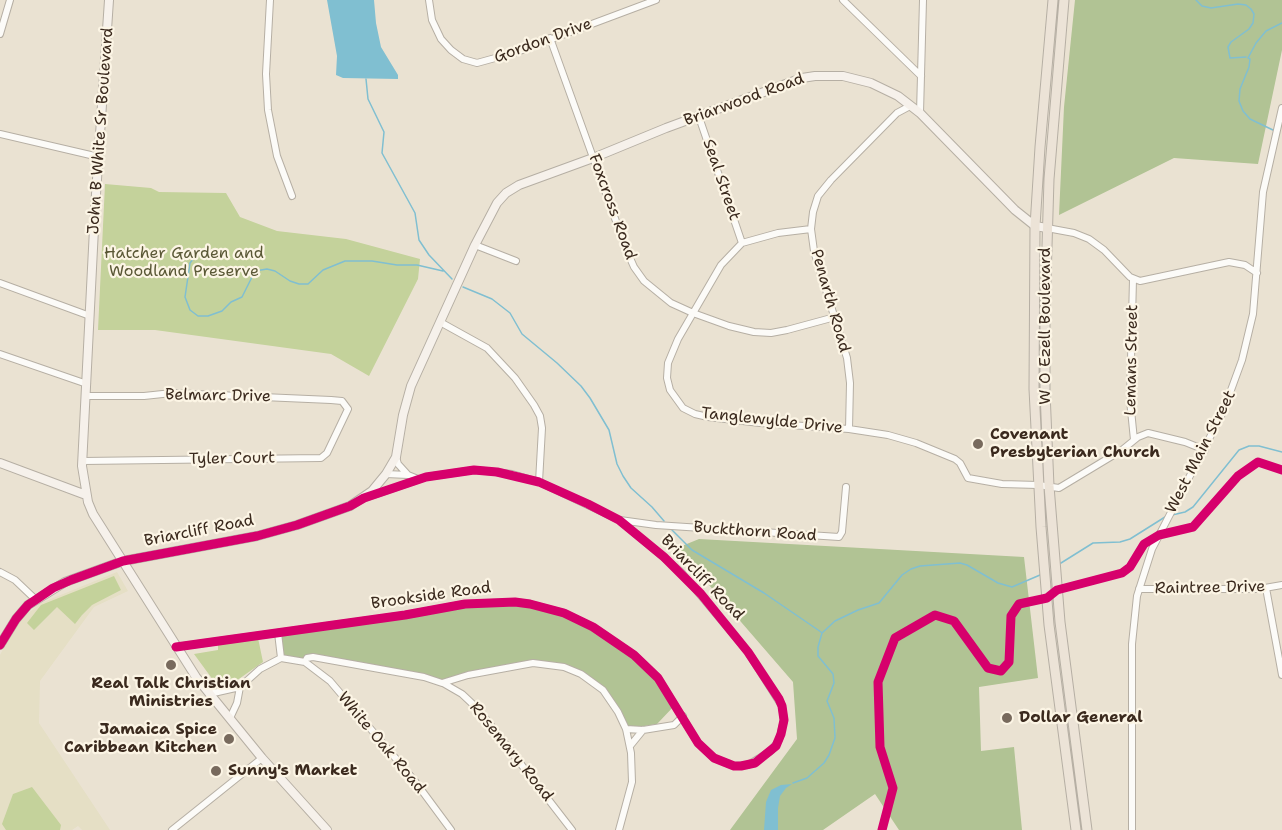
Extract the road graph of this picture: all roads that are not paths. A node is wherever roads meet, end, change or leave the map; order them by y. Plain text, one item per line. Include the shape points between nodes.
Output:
1 (10, 0) edge
2 (109, 0) edge
3 (270, 0) edge
4 (429, 0) edge
5 (656, 0) edge
6 (843, 0) edge
7 (923, 0) edge
8 (1053, 0) edge
9 (1064, 0) edge
10 (0, 34) edge
11 (550, 38) junction
12 (921, 76) junction
13 (910, 106) junction
14 (1282, 108) edge
15 (920, 113) junction
16 (699, 117) junction
17 (1053, 122) junction
18 (1042, 123) junction
19 (0, 134) edge
20 (99, 157) junction
21 (593, 158) junction
22 (292, 196) dead end
23 (1035, 226) junction
24 (1047, 228) junction
25 (811, 229) junction
26 (742, 243) junction
27 (475, 245) junction
28 (516, 261) dead end
29 (1257, 273) junction
30 (1133, 279) junction
31 (0, 284) edge
32 (693, 313) junction
33 (90, 316) junction
34 (835, 317) junction
35 (440, 322) junction
36 (0, 354) edge
37 (87, 384) junction
38 (86, 396) junction
39 (348, 406) joint
40 (849, 429) junction
41 (1134, 440) junction
42 (1205, 450) junction
43 (396, 457) junction
44 (82, 461) junction
45 (0, 463) edge
46 (387, 474) junction
47 (408, 475) junction
48 (419, 479) junction
49 (539, 482) junction
50 (402, 485) junction
51 (1038, 485) junction
52 (1049, 486) junction
53 (846, 487) dead end
54 (86, 495) junction
55 (364, 498) junction
56 (619, 520) junction
57 (123, 561) junction
58 (0, 572) edge
59 (1282, 585) edge
60 (1266, 588) junction
61 (1139, 589) junction
62 (35, 599) junction
63 (278, 633) junction
64 (0, 645) edge
65 (176, 646) junction
66 (282, 657) junction
67 (305, 662) junction
68 (1282, 675) edge
69 (442, 683) junction
70 (240, 687) junction
71 (1068, 692) junction
72 (1057, 693) junction
73 (210, 694) junction
74 (683, 716) junction
75 (230, 718) junction
76 (674, 724) junction
77 (626, 729) junction
78 (643, 730) junction
79 (692, 732) junction
80 (630, 746) junction
81 (262, 758) junction
82 (1077, 764) junction
83 (1067, 766) junction
84 (172, 830) edge
85 (327, 830) edge
86 (451, 830) edge
87 (572, 830) edge
88 (619, 830) edge
89 (1076, 830) edge
90 (1087, 830) edge
91 (1132, 830) edge

1 - 10 street
2 - 20 street, John B White Sr Boulevard
3 - 22 street via 268,110 279,163
4 - 11 street, Gordon Drive via 432,20 441,39 468,61 477,63 499,57
5 - 11 street, Gordon Drive
6 - 12 street
7 - 12 street
8 - 18 main road, W O Ezell Boulevard
9 - 17 main road, W O Ezell Boulevard
11 - 21 street, Foxcross Road
12 - 15 street
13 - 15 street, Briarwood Road
13 - 16 street, Briarwood Road via 871,82 815,76
13 - 25 street, Penarth Road via 897,113 824,188 815,204
14 - 29 street, West Main Street via 1261,206
15 - 23 street, Briarwood Road
16 - 21 street, Briarwood Road
16 - 26 street, Seal Street
17 - 18 main road
17 - 24 main road, W O Ezell Boulevard
18 - 23 main road, W O Ezell Boulevard
19 - 20 street
20 - 33 street, John B White Sr Boulevard
21 - 27 street, Briarwood Road via 513,187 497,203
21 - 32 street, Foxcross Road via 634,267 664,298
23 - 24 street
23 - 51 main road, W O Ezell Boulevard
24 - 30 street via 1089,239
24 - 52 main road, W O Ezell Boulevard
25 - 26 street
25 - 34 street, Penarth Road
26 - 32 street, Tanglewylde Drive via 721,265
27 - 28 street
27 - 35 street, Briarwood Road
29 - 30 street via 1245,265 1229,262 1148,281
29 - 42 street, West Main Street via 1253,314 1233,391
30 - 41 street, Lemans Street via 1130,408
31 - 33 street
32 - 34 street, Foxcross Road via 762,333
32 - 40 street, Tanglewylde Drive via 667,368 670,390 683,408 708,417
33 - 37 street, John B White Sr Boulevard
34 - 40 street, Penarth Road via 849,374
35 - 43 street, Briarwood Road via 409,393
35 - 49 street via 487,348 534,405 543,435
36 - 37 street
37 - 38 street, John B White Sr Boulevard
38 - 39 street, Belmarc Drive via 172,393 331,400
38 - 44 street, John B White Sr Boulevard
39 - 44 street, Tyler Court via 327,453 321,458
40 - 51 street, Tanglewylde Drive via 888,435 938,452 957,461 971,479
41 - 42 street via 1153,432
41 - 52 street via 1059,488
42 - 61 street, West Main Street via 1166,520
43 - 46 street, Briarwood Road
43 - 47 street
44 - 54 street, John B White Sr Boulevard
45 - 54 street
46 - 47 street, Briarcliff Road
46 - 50 street
46 - 55 street, Briarwood Road
47 - 48 street, Briarcliff Road
48 - 49 street, Briarcliff Road via 474,470
48 - 50 street, Briarcliff Road
49 - 56 street, Briarcliff Road
50 - 55 street, Briarcliff Road
51 - 52 street, Tanglewylde Drive
51 - 72 main road, W O Ezell Boulevard
52 - 71 main road, W O Ezell Boulevard
53 - 56 street, Buckthorn Road via 839,537
54 - 57 street, John B White Sr Boulevard via 93,514
55 - 57 street, Briarcliff Road via 281,530
56 - 79 street, Briarcliff Road via 701,594 748,652 782,706 784,720 779,740 771,751 748,765 734,766 714,758
57 - 62 street, Briarcliff Road via 65,582
57 - 65 street, John B White Sr Boulevard
58 - 62 street
59 - 60 street, Raintree Drive
60 - 61 street, Raintree Drive
60 - 68 street
61 - 91 street, West Main Street via 1132,644
62 - 64 street, Briarcliff Road via 16,619
63 - 65 street, Brookside Road
63 - 66 street
63 - 74 street, Brookside Road via 465,604 537,605 564,613 620,645 658,678
65 - 73 street, John B White Sr Boulevard
66 - 67 street
66 - 70 street via 260,669
67 - 69 street, Rosemary Road via 313,657
67 - 86 street, White Oak Road via 330,681
69 - 77 street via 532,663 564,667 589,678 603,690
69 - 87 street, Rosemary Road via 479,710
70 - 73 street
70 - 75 street
71 - 72 main road
71 - 82 main road, W O Ezell Boulevard
72 - 83 main road, W O Ezell Boulevard
73 - 75 street, John B White Sr Boulevard
74 - 76 street
74 - 79 street, Brookside Road
75 - 81 street, John B White Sr Boulevard
76 - 78 street
76 - 79 street
77 - 78 street
77 - 80 street
78 - 80 street
80 - 88 street via 632,782
81 - 84 street
81 - 85 street, John B White Sr Boulevard
82 - 83 main road
82 - 90 main road, W O Ezell Boulevard
83 - 89 main road, W O Ezell Boulevard

